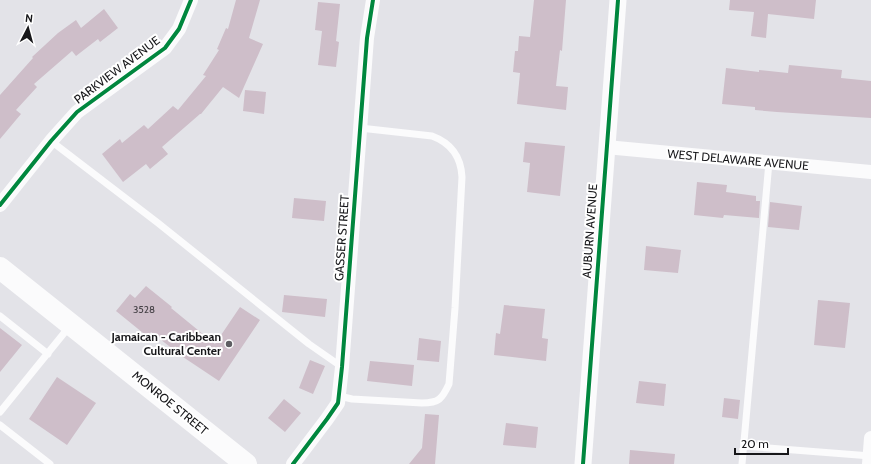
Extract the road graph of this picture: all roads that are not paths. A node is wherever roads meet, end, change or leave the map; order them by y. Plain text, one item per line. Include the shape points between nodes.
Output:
1 (191, 0) edge
2 (373, 0) edge
3 (618, 0) edge
4 (360, 128) junction
5 (51, 141) junction
6 (606, 147) junction
7 (769, 162) junction
8 (871, 172) edge
9 (0, 205) edge
10 (1, 271) edge
11 (0, 316) edge
12 (71, 324) junction
13 (48, 354) junction
14 (342, 367) junction
15 (339, 396) junction
16 (0, 412) edge
17 (0, 425) edge
18 (871, 438) edge
19 (744, 446) junction
20 (870, 458) edge
21 (50, 464) edge
22 (246, 464) edge
23 (293, 464) edge
24 (583, 464) edge
25 (742, 464) edge

1 - 5 street, PARKVIEW AVENUE via 179,29 165,48 77,112
2 - 4 street, GASSER STREET via 367,38
3 - 6 street, AUBURN AVENUE
4 - 14 street, GASSER STREET
4 - 15 lane via 432,136 441,140 455,154 461,165 455,308 449,384 439,400 422,403
5 - 9 street, PARKVIEW AVENUE
5 - 14 lane via 309,344
6 - 7 street, WEST DELAWARE AVENUE
6 - 24 street, AUBURN AVENUE
7 - 8 street, WEST DELAWARE AVENUE
7 - 19 lane
10 - 12 main road, MONROE STREET
11 - 13 lane
12 - 13 lane
12 - 22 main road, MONROE STREET
13 - 16 lane
14 - 15 street, GASSER STREET
15 - 23 street, GASSER STREET via 338,403
17 - 21 lane
18 - 20 street
19 - 20 lane
19 - 25 lane

